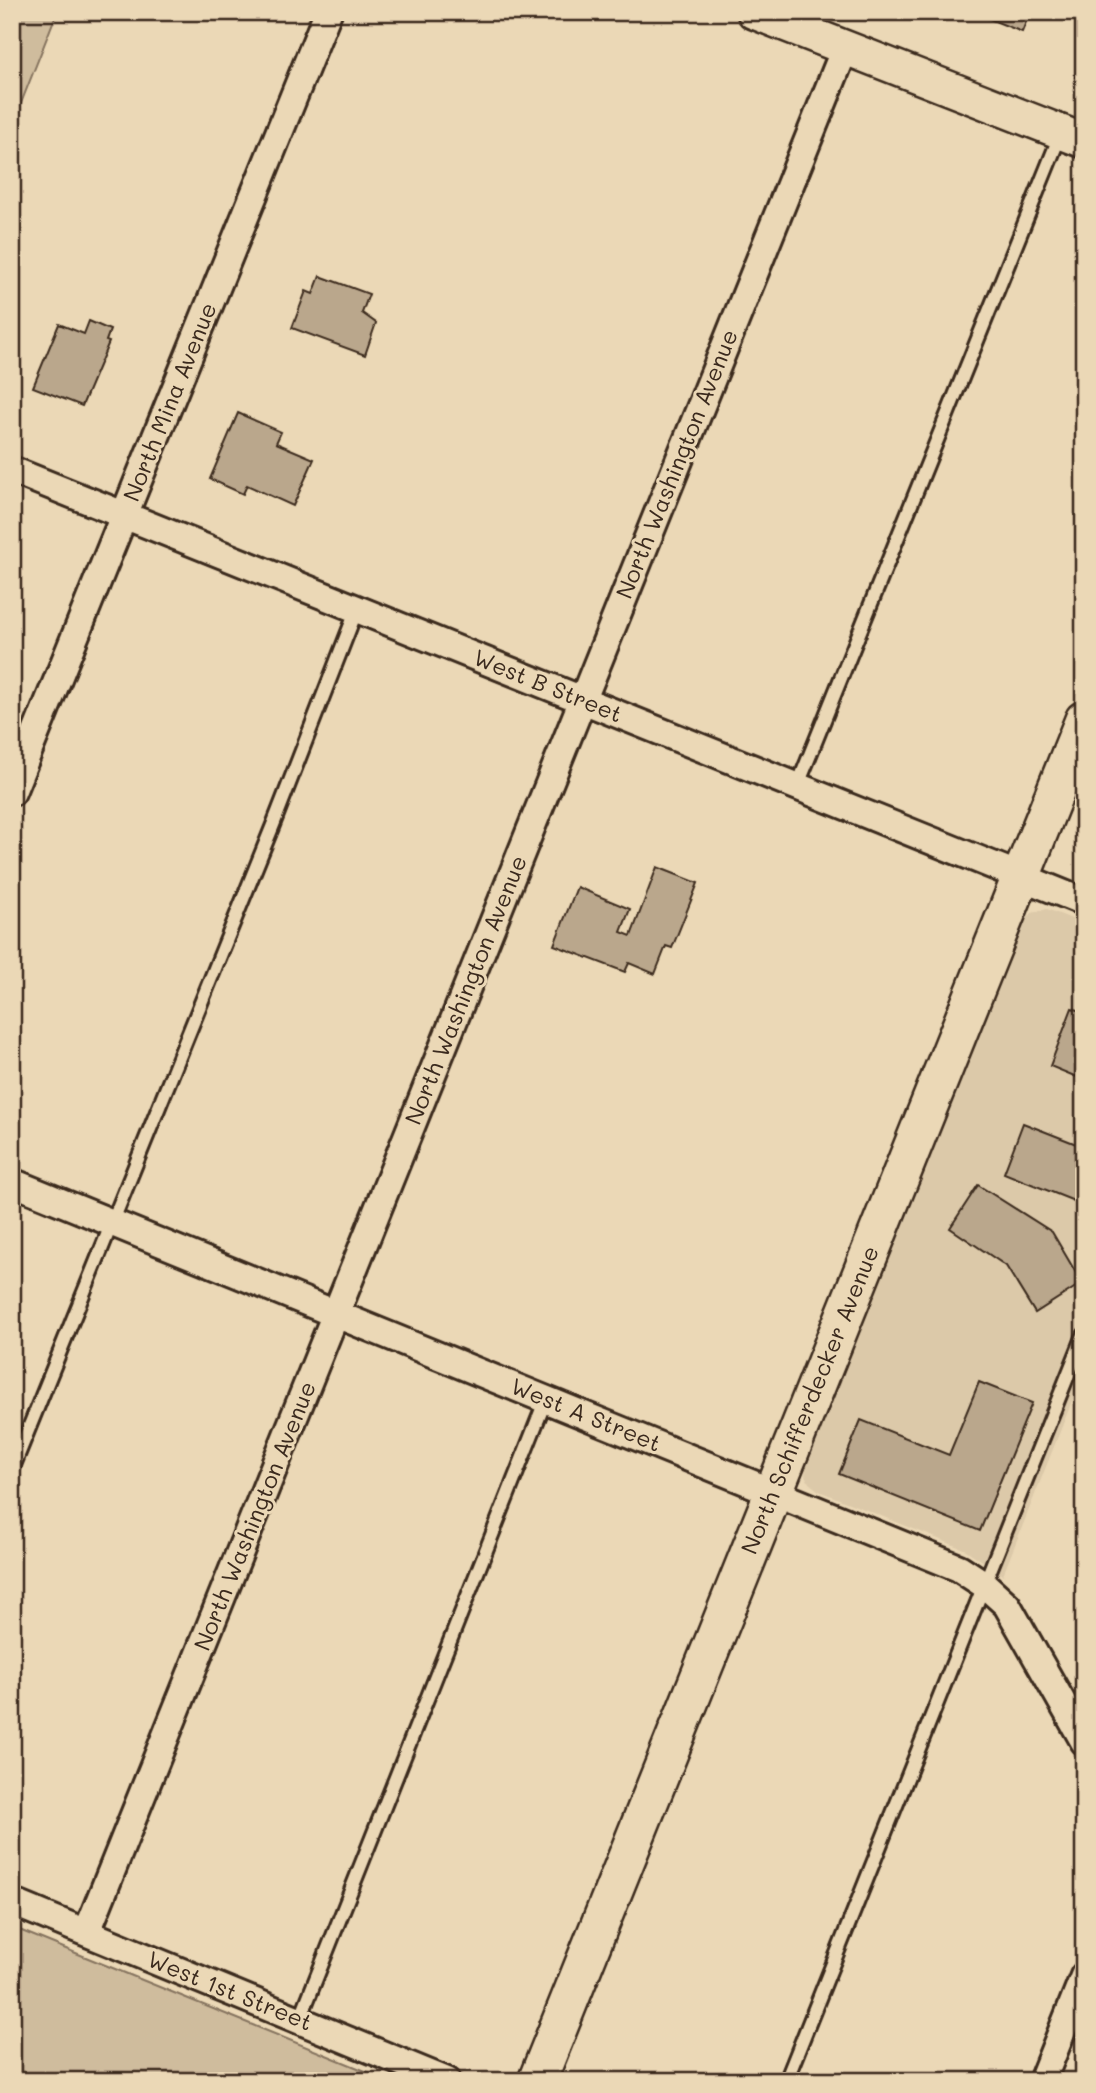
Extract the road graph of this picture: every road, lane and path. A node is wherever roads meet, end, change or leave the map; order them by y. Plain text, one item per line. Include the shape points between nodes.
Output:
1 (328, 12) edge
2 (754, 12) edge
3 (845, 48) junction
4 (1073, 137) edge
5 (12, 470) edge
6 (124, 515) junction
7 (357, 609) junction
8 (582, 700) junction
9 (1084, 720) edge
10 (797, 787) junction
11 (12, 792) edge
12 (1021, 877) junction
13 (1084, 902) edge
14 (12, 1182) edge
15 (112, 1222) junction
16 (337, 1313) junction
17 (1084, 1335) edge
18 (546, 1398) junction
19 (12, 1470) edge
20 (773, 1491) junction
21 (985, 1585) junction
22 (1084, 1741) edge
23 (12, 1902) edge
24 (88, 1933) junction
25 (1084, 1976) edge
26 (300, 2019) junction
27 (447, 2081) edge
28 (537, 2081) edge
29 (786, 2081) edge
30 (1042, 2081) edge

1 - 6 street, North Mina Avenue
2 - 3 street
3 - 4 street
3 - 8 street, North Washington Avenue
4 - 10 lane
5 - 6 street, West B Street
6 - 7 street, West B Street
6 - 11 street, North Mina Avenue
7 - 8 street, West B Street
7 - 15 lane
8 - 10 street, West B Street
8 - 16 street, North Washington Avenue
9 - 12 main road, North Schifferdecker Avenue
10 - 12 street, West B Street
12 - 13 street, West B Street
12 - 20 main road, North Schifferdecker Avenue
14 - 15 street, West A Street
15 - 16 street, West A Street
15 - 19 lane
16 - 18 street, West A Street
16 - 24 street, North Washington Avenue
17 - 21 lane
18 - 20 street, West A Street
18 - 26 lane
20 - 21 street, West A Street via 959,1568
20 - 28 main road, North Schifferdecker Avenue
21 - 22 street, West A Street via 1007,1605
21 - 29 lane
23 - 24 street, West 1st Street
24 - 26 street, West 1st Street
25 - 30 street
26 - 27 street, West 1st Street

